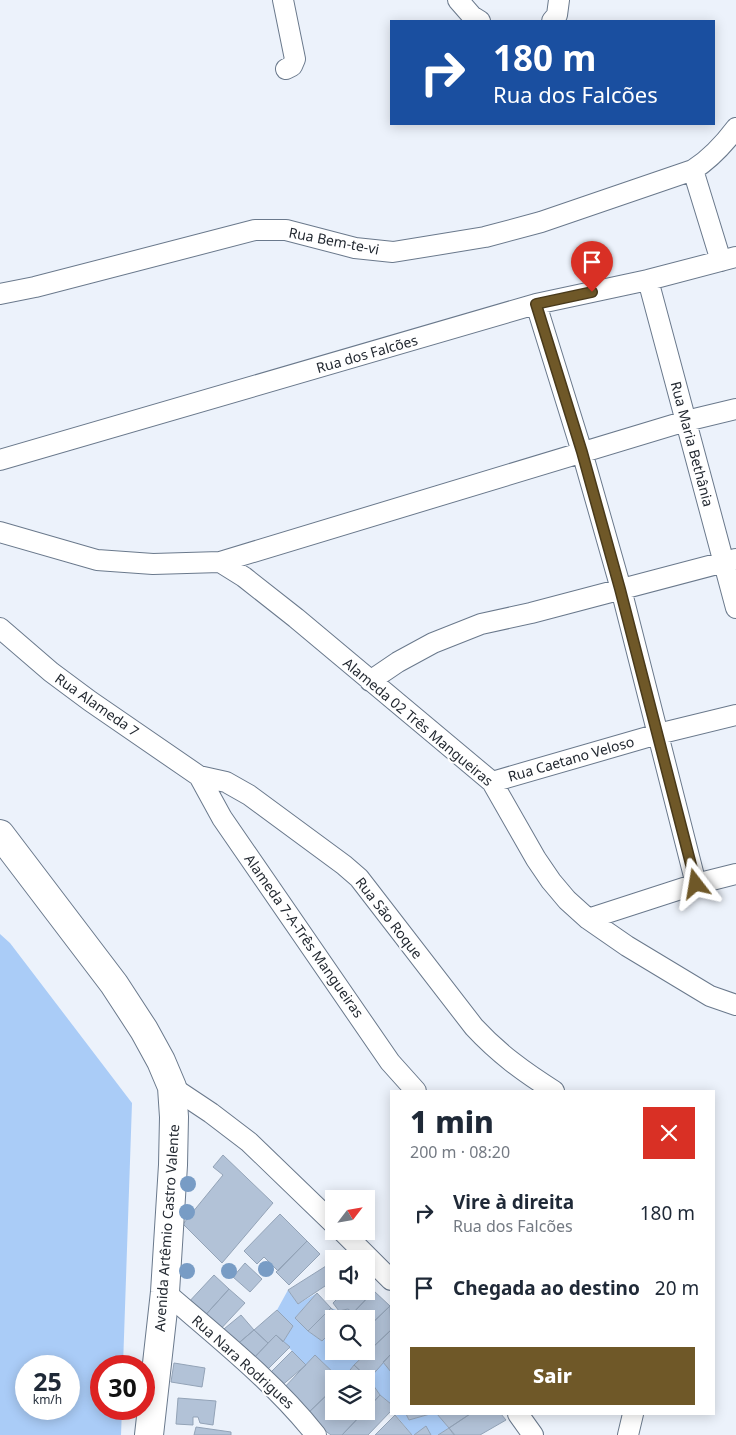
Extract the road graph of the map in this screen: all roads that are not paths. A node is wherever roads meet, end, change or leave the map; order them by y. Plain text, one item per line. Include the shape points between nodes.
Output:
1 (283, 0) edge
2 (458, 0) edge
3 (559, 0) edge
4 (478, 20) edge
5 (553, 20) edge
6 (286, 69) dead end
7 (736, 128) edge
8 (693, 170) junction
9 (729, 259) edge
10 (648, 280) junction
11 (0, 294) edge
12 (536, 304) junction
13 (736, 409) edge
14 (686, 421) junction
15 (582, 452) junction
16 (0, 460) edge
17 (0, 532) edge
18 (730, 561) edge
19 (220, 562) junction
20 (620, 589) junction
21 (736, 608) edge
22 (0, 628) edge
23 (370, 681) junction
24 (736, 715) edge
25 (658, 734) junction
26 (199, 776) junction
27 (492, 782) junction
28 (0, 834) edge
29 (736, 874) edge
30 (696, 884) junction
31 (588, 919) junction
32 (736, 1006) edge
33 (172, 1087) junction
34 (415, 1090) edge
35 (552, 1090) edge
36 (325, 1215) edge
37 (351, 1240) edge
38 (390, 1279) edge
39 (165, 1292) junction
40 (519, 1415) edge
41 (633, 1415) edge
42 (149, 1435) edge
43 (316, 1435) edge
44 (533, 1435) edge
45 (628, 1435) edge

1 - 6 street via 296,60
2 - 4 street
3 - 5 street via 557,15
7 - 8 street, Rua Bem-te-vi via 716,152
8 - 9 street
8 - 11 street, Rua Bem-te-vi via 541,222 485,237 393,252 355,248 286,230 255,230
9 - 10 street, Rua dos Falcões
10 - 12 street, Rua dos Falcões
10 - 14 street, Rua Maria Bethânia
12 - 15 street
12 - 16 street, Rua dos Falcões
13 - 14 street
14 - 15 street
14 - 18 street, Rua Maria Bethânia
15 - 19 street
15 - 20 street
17 - 19 street via 97,560 153,564
18 - 20 street
18 - 21 street, Rua Maria Bethânia
19 - 23 street, Alameda 02 Três Mangueiras via 296,618
20 - 23 street via 481,624 433,643
20 - 25 street
22 - 26 street, Rua Alameda 7 via 51,672
23 - 27 street, Alameda 02 Três Mangueiras
24 - 25 street, Rua Caetano Veloso
25 - 27 street, Rua Caetano Veloso
25 - 30 street
26 - 34 street, Alameda 7-A-Três Mangueiras via 222,818 390,1062
26 - 35 street, Rua São Roque via 226,782 249,795 359,878 490,1045
27 - 31 street, Alameda 02 Três Mangueiras via 551,881
28 - 33 main road, Avenida Artêmio Castro Valente via 114,984 144,1030
29 - 30 street
30 - 31 street
31 - 32 street, Alameda 02 Três Mangueiras via 710,996
33 - 36 street via 249,1142
33 - 39 main road, Avenida Artêmio Castro Valente via 173,1165
37 - 38 street
39 - 42 main road, Avenida Artêmio Castro Valente
39 - 43 street, Rua Nara Rodrigues via 260,1374 298,1411
40 - 44 street
41 - 45 street

